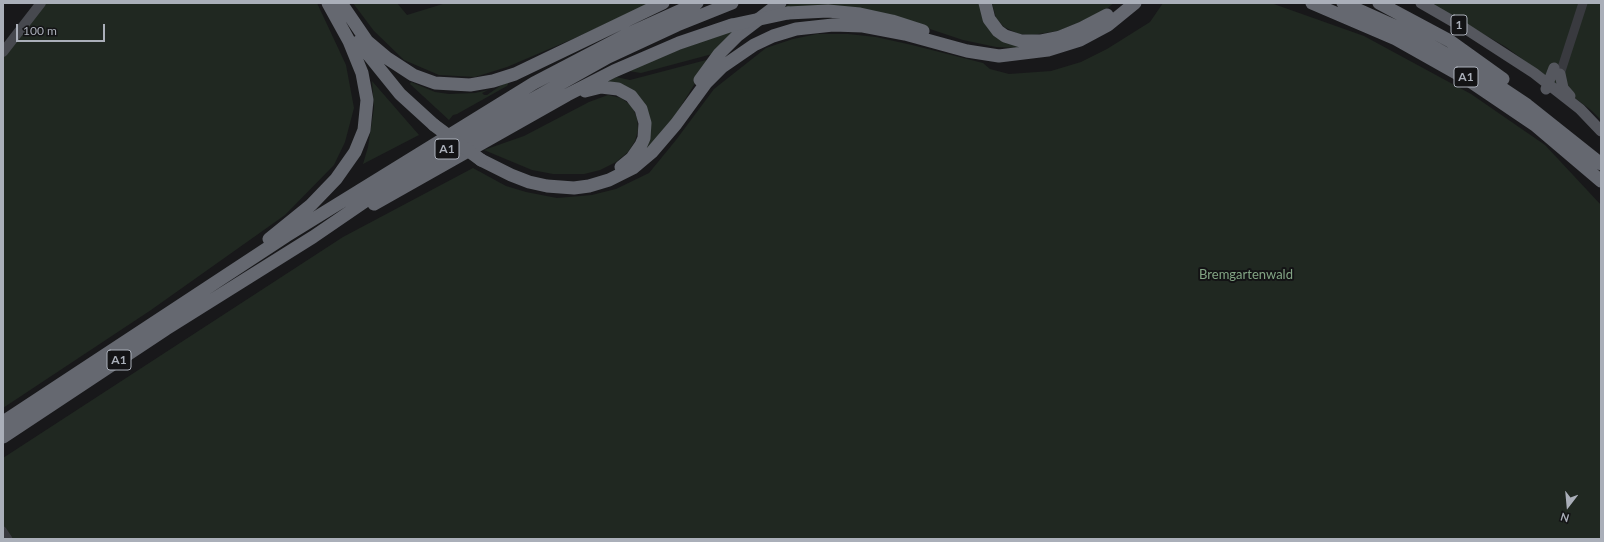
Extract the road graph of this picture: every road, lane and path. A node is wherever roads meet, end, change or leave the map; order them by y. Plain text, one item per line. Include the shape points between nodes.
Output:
1 (42, 3) edge
2 (662, 3) edge
3 (697, 3) edge
4 (732, 3) edge
5 (780, 3) edge
6 (984, 3) edge
7 (1123, 3) edge
8 (1135, 3) edge
9 (1312, 3) edge
10 (1343, 3) edge
11 (1373, 3) edge
12 (1379, 3) edge
13 (1421, 3) edge
14 (1583, 3) edge
15 (333, 4) edge
16 (1398, 13) junction
17 (368, 42) junction
18 (1496, 49) junction
19 (3, 52) edge
20 (1019, 54) junction
21 (1557, 71) junction
22 (1534, 73) junction
23 (1548, 86) junction
24 (547, 106) junction
25 (1580, 109) junction
26 (437, 124) junction
27 (1601, 132) edge
28 (659, 144) junction
29 (484, 158) junction
30 (1601, 162) edge
31 (1601, 181) edge
32 (313, 237) junction
33 (231, 272) junction
34 (3, 422) edge
35 (3, 437) edge
36 (3, 530) edge
37 (9, 539) edge

1 - 19 main road
2 - 17 highway via 515,74 470,85 436,83 413,75 386,58
3 - 33 highway, A1 via 620,38 534,83
4 - 32 highway, A1 via 647,39 557,85 455,144
5 - 28 highway via 748,26 719,54
6 - 7 highway via 989,19 998,31 1013,39 1031,42 1050,40 1082,28 1104,17
8 - 20 highway via 1108,25 1080,40 1048,50
9 - 31 highway, A1 via 1396,39 1467,78 1535,125
10 - 30 highway, A1 via 1415,36 1478,72 1532,109
11 - 16 highway
12 - 16 highway
13 - 18 main road, 1
14 - 21 street
15 - 17 highway
15 - 26 highway via 392,84 410,103
15 - 33 highway via 353,49 365,85 367,110 360,141 347,166 326,190
16 - 30 highway via 1450,41 1492,70 1554,118
17 - 26 highway
18 - 22 main road, 1
18 - 23 main road, 1
20 - 24 highway, bridge via 968,46 866,15 828,11 788,13 732,25 690,39 641,58
20 - 28 highway via 983,54 863,26 820,25 785,32 754,45 722,67 702,88
21 - 22 main road
21 - 23 main road
21 - 25 main road via 1563,88
22 - 23 main road, 1
23 - 25 main road, 1
23 - 27 main road, 1
24 - 29 highway via 594,88 618,89 631,96 641,109 645,123 644,138 638,151 623,166 588,180 560,181 537,177
24 - 32 highway
25 - 27 main road, 1
26 - 29 highway
28 - 29 highway via 640,163 618,176 601,183 574,188 529,182 506,173
32 - 35 highway, A1
33 - 34 highway, A1
36 - 37 street

